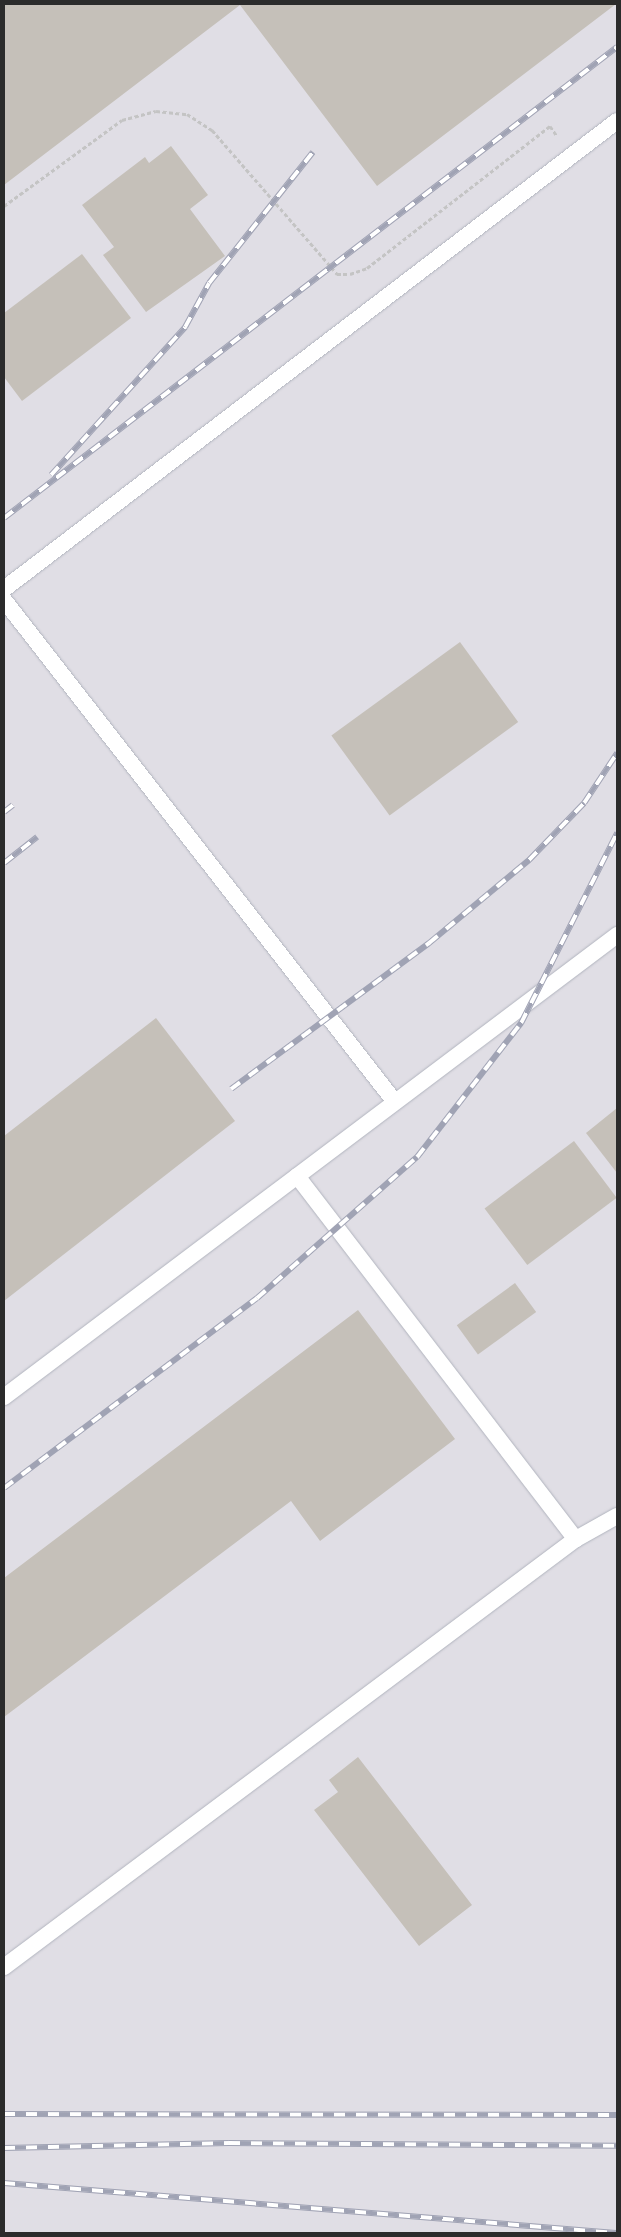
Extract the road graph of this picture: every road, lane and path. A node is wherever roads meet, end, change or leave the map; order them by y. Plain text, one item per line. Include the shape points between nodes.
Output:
1 (617, 121) edge
2 (550, 126) dead end
3 (4, 206) edge
4 (4, 589) edge
5 (4, 600) edge
6 (617, 935) edge
7 (395, 1102) junction
8 (297, 1176) junction
9 (4, 1397) edge
10 (617, 1516) edge
11 (576, 1539) junction
12 (4, 1967) edge

1 - 4 lane
2 - 3 path via 367,268 350,274 337,274 212,130 187,114 156,112 122,120
5 - 7 lane
6 - 7 lane
7 - 8 lane
8 - 9 lane
8 - 11 lane
10 - 11 lane
11 - 12 lane

